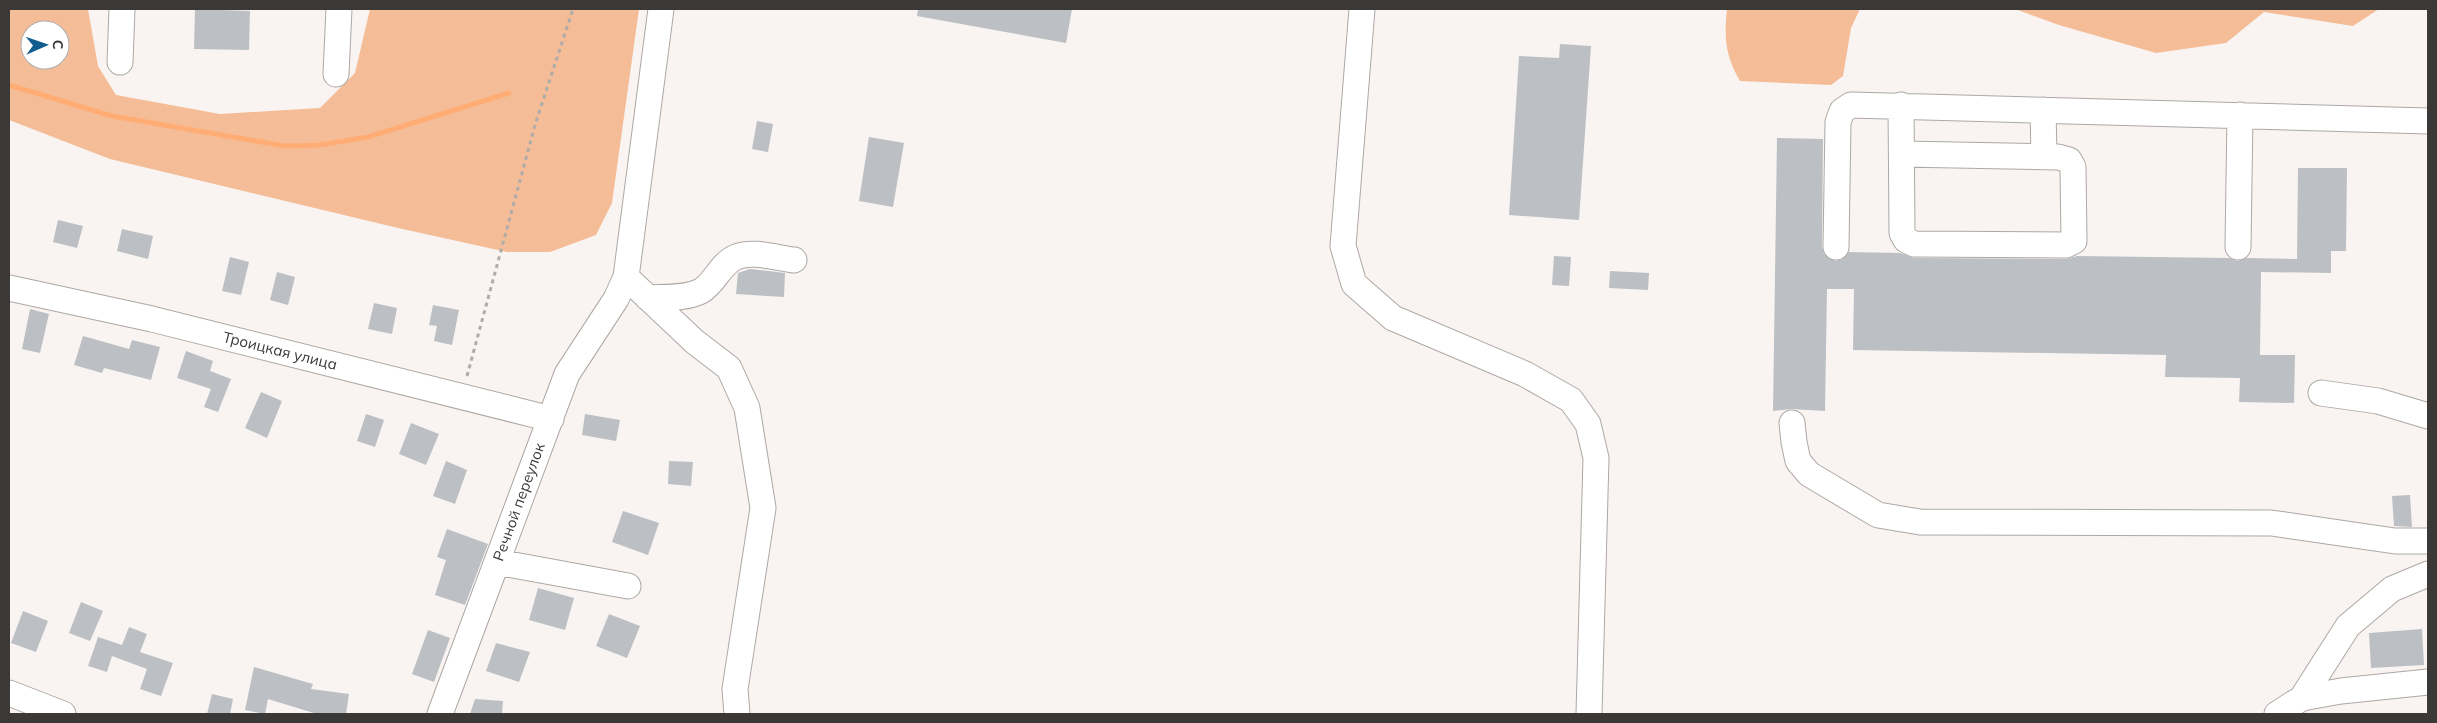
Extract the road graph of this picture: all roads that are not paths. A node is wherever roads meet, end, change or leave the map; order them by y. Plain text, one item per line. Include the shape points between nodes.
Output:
1 (122, 9) edge
2 (339, 9) edge
3 (661, 9) edge
4 (1362, 9) edge
5 (120, 62) dead end
6 (336, 74) dead end
7 (1902, 106) junction
8 (2043, 110) junction
9 (2240, 115) junction
10 (2428, 121) edge
11 (1902, 154) junction
12 (2044, 156) junction
13 (1836, 247) dead end
14 (2238, 247) dead end
15 (794, 260) dead end
16 (626, 277) junction
17 (9, 288) edge
18 (648, 298) junction
19 (2321, 393) dead end
20 (2428, 416) edge
21 (551, 419) junction
22 (1792, 423) dead end
23 (2428, 541) edge
24 (497, 562) junction
25 (2428, 574) edge
26 (628, 586) dead end
27 (2428, 682) edge
28 (9, 693) edge
29 (2302, 698) junction
30 (63, 714) edge
31 (440, 714) edge
32 (737, 714) edge
33 (1589, 714) edge
34 (2277, 714) edge

1 - 5 street
2 - 6 street
3 - 16 street, Речной переулок
4 - 33 street via 1343,246 1354,284 1392,318 1525,374 1571,400 1588,424 1596,458
7 - 8 street
7 - 11 street
7 - 13 street via 1851,105 1842,111 1836,149
8 - 9 street
8 - 12 street
9 - 10 street
9 - 14 street
11 - 12 street
11 - 12 street via 1902,233 1906,240 1914,244 2066,245 2074,241 2074,167 2069,160
15 - 18 street via 746,254 722,266 701,291
16 - 18 street
16 - 21 street, Речной переулок via 616,299 567,374
17 - 21 street, Троицкая улица via 152,319
18 - 32 street via 695,342 730,368 747,408 763,508 735,688
19 - 20 street via 2378,402
21 - 24 street, Речной переулок
22 - 23 street via 1798,461 1809,474 1878,515 1920,522 2271,523 2395,541
24 - 26 street
24 - 31 street, Речной переулок
25 - 29 street via 2392,589 2348,626
27 - 29 street
28 - 30 street
29 - 34 street

